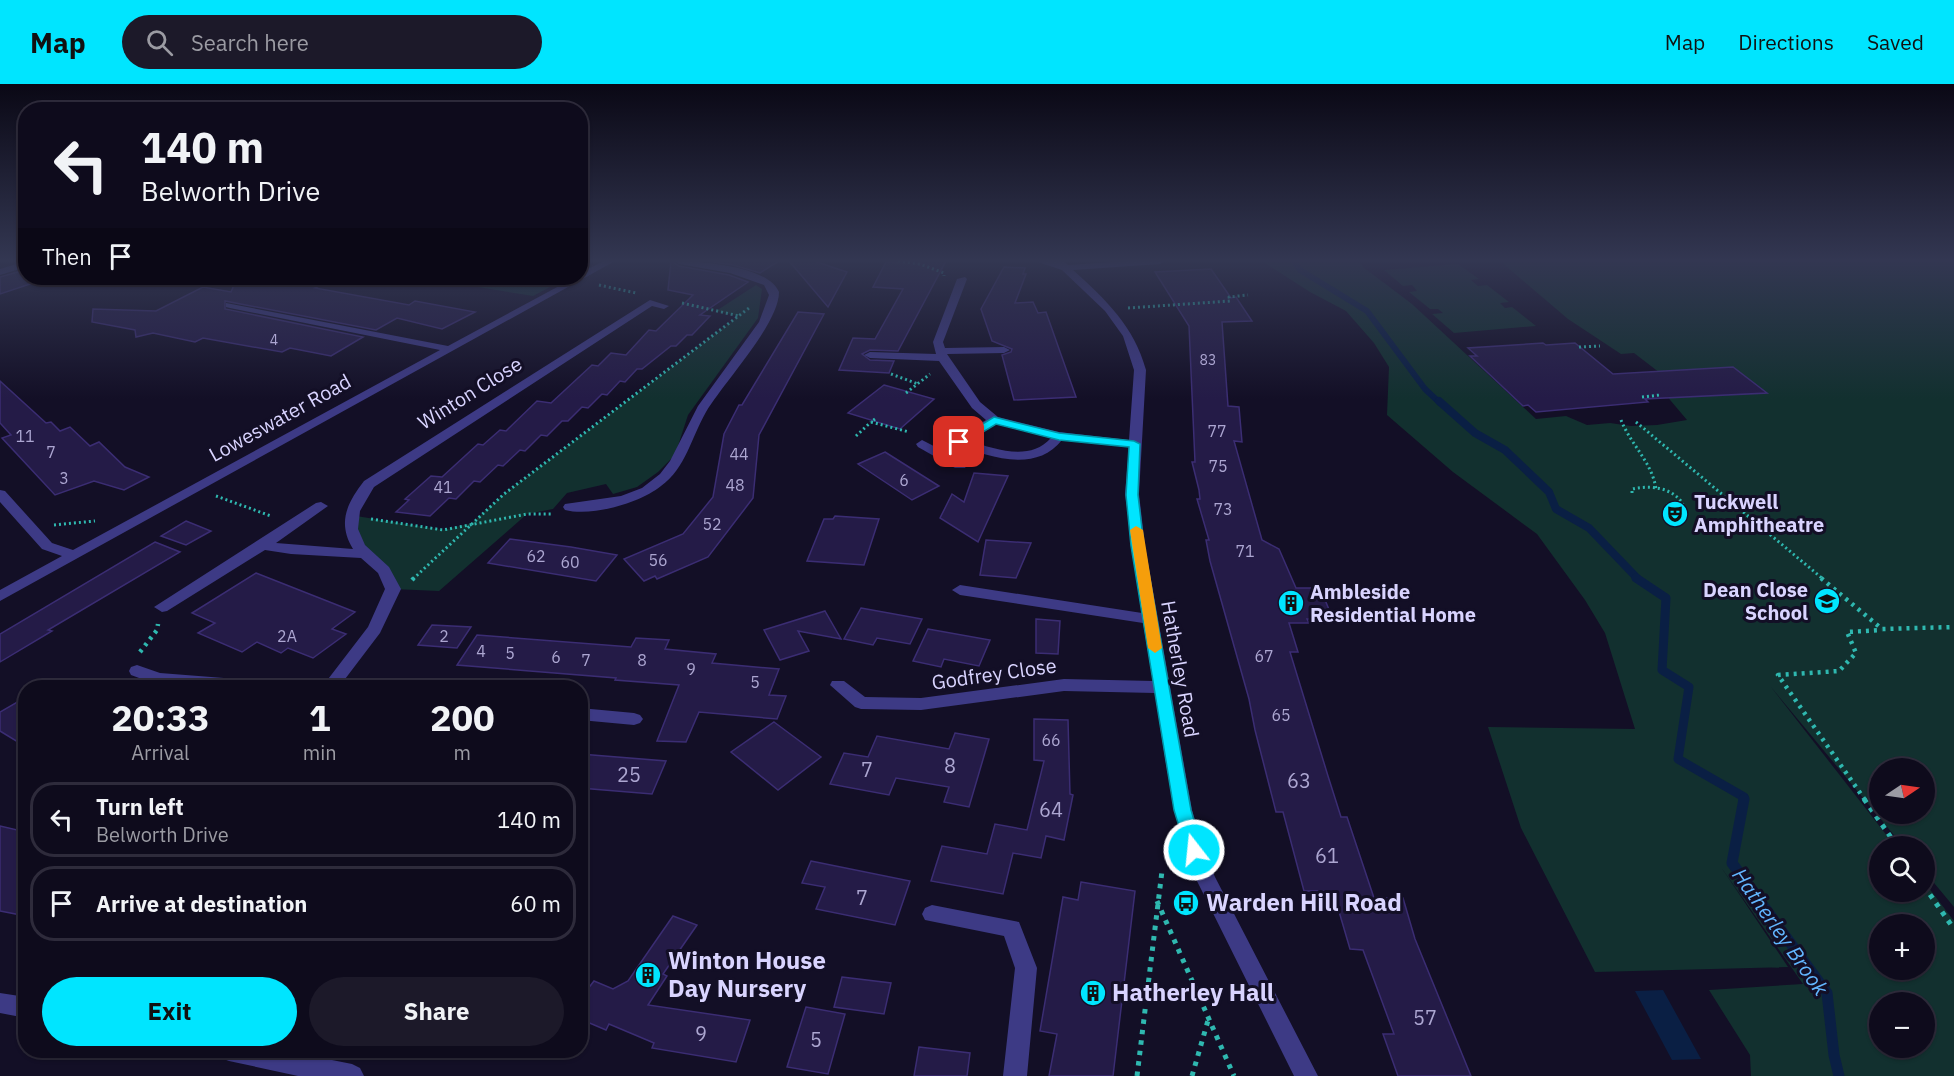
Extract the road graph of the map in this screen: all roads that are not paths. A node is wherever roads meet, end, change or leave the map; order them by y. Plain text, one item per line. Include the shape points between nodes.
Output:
1 (241, 307) edge
2 (525, 307) edge
3 (643, 307) edge
4 (770, 307) edge
5 (951, 307) edge
6 (1108, 307) edge
7 (449, 349) junction
8 (1004, 350) dead end
9 (870, 355) dead end
10 (943, 358) junction
11 (994, 420) junction
12 (1059, 436) junction
13 (959, 442) junction
14 (922, 444) dead end
15 (1134, 444) junction
16 (939, 453) junction
17 (960, 465) dead end
18 (0, 494) edge
19 (321, 506) dead end
20 (570, 507) road end
21 (263, 545) junction
22 (365, 554) junction
23 (73, 555) junction
24 (960, 590) dead end
25 (0, 596) edge
26 (162, 607) road end
27 (1150, 619) junction
28 (137, 671) road end
29 (171, 680) edge
30 (336, 680) edge
31 (838, 685) dead end
32 (1162, 687) junction
33 (588, 715) edge
34 (634, 719) dead end
35 (932, 914) dead end
36 (0, 1003) edge
37 (18, 1006) edge
38 (267, 1058) edge
39 (352, 1076) edge
40 (1015, 1076) edge
41 (1306, 1076) edge

1 - 7 street
2 - 7 street, Loweswater Road
3 - 22 street, Winton Close via 369,484 355,501 350,515 352,534
4 - 20 street via 698,416 680,458 670,471 636,496 614,503
5 - 10 street via 938,342
6 - 15 street, Hatherley Road via 1124,326 1140,369
7 - 23 street, Loweswater Road
8 - 10 street
9 - 10 street
10 - 11 street via 976,405
11 - 12 street
11 - 13 street
12 - 13 street via 1044,451 1023,456
12 - 15 street
13 - 16 street
14 - 16 street
15 - 27 street, Hatherley Road via 1132,495
16 - 17 street
18 - 23 street via 47,546
19 - 21 street
21 - 22 street
21 - 26 street
22 - 30 street via 384,569 393,589 376,630
23 - 25 street, Loweswater Road
24 - 27 street
27 - 32 street, Hatherley Road
28 - 29 street
31 - 32 street, Godfrey Close via 861,703 921,704 1064,685
32 - 41 street, Hatherley Road via 1183,810 1194,850
33 - 34 street
35 - 40 street via 1012,928 1026,968
36 - 37 street
38 - 39 street

